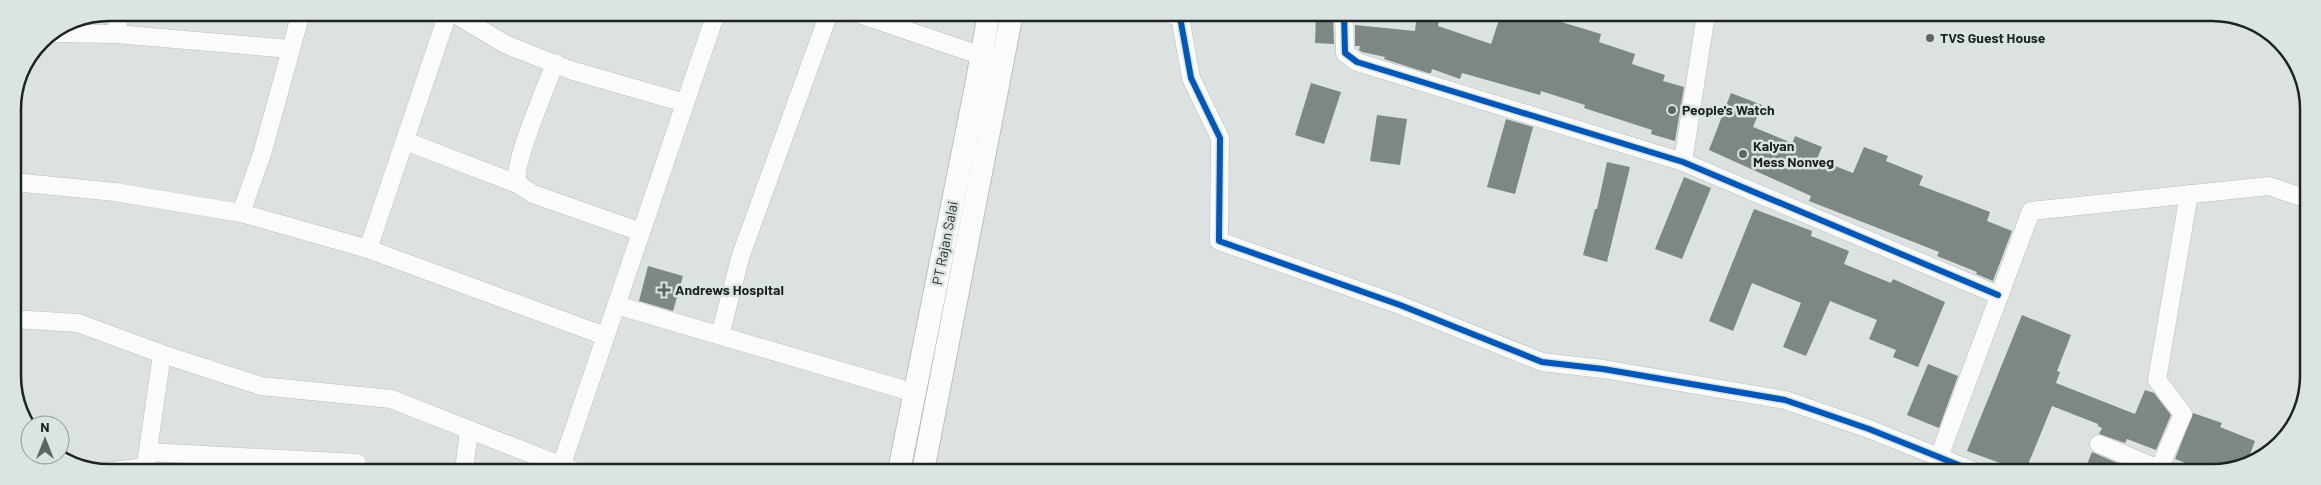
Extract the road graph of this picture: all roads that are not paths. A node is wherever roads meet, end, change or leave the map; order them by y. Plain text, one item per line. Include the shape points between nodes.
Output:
1 (118, 21) edge
2 (299, 21) edge
3 (445, 21) edge
4 (466, 21) edge
5 (713, 21) edge
6 (826, 21) edge
7 (881, 21) edge
8 (989, 21) edge
9 (1008, 21) edge
10 (1181, 21) edge
11 (1344, 21) edge
12 (1705, 21) edge
13 (66, 33) edge
14 (116, 34) junction
15 (290, 49) junction
16 (991, 60) junction
17 (555, 63) junction
18 (685, 103) junction
19 (405, 141) junction
20 (1683, 162) junction
21 (21, 183) edge
22 (520, 185) junction
23 (2189, 194) junction
24 (2300, 197) edge
25 (241, 213) junction
26 (641, 232) junction
27 (368, 249) junction
28 (950, 272) junction
29 (1998, 295) junction
30 (616, 305) junction
31 (21, 318) edge
32 (720, 335) junction
33 (606, 336) junction
34 (162, 354) junction
35 (915, 393) junction
36 (469, 430) junction
37 (2099, 444) dead end
38 (1939, 457) junction
39 (146, 463) edge
40 (357, 463) dead end
41 (465, 464) edge
42 (552, 464) edge
43 (566, 464) edge
44 (900, 464) edge
45 (924, 464) edge
46 (1956, 464) edge
47 (2148, 464) edge
48 (2165, 464) edge

1 - 14 street
2 - 15 street
3 - 19 street
4 - 17 street via 505,44
5 - 18 street
6 - 32 street via 741,255
7 - 16 street
8 - 16 main road, PT Rajan Salai
9 - 16 main road, PT Rajan Salai
10 - 38 street via 1191,78 1220,138 1219,241 1400,305 1542,362 1603,369 1785,400 1869,428
11 - 20 street via 1345,52 1357,62
12 - 20 street
13 - 14 street
14 - 15 street
15 - 25 street via 262,154
16 - 28 main road, PT Rajan Salai
17 - 18 street
17 - 22 street via 522,155 517,177
18 - 26 street
19 - 22 street
19 - 27 street
20 - 29 street
21 - 25 street via 115,192
22 - 26 street via 533,194
23 - 24 street via 2269,186
23 - 29 street via 2031,211
23 - 48 street via 2156,380 2183,414
25 - 27 street
26 - 30 street
27 - 33 street
28 - 35 main road, PT Rajan Salai
28 - 45 main road, PT Rajan Salai
29 - 38 street
30 - 32 street
30 - 33 street
31 - 34 street via 78,322
32 - 35 street
33 - 43 street
34 - 36 street via 261,386 391,399
34 - 39 street
35 - 44 main road, PT Rajan Salai
36 - 41 street
36 - 42 street
37 - 47 street
38 - 46 street
39 - 40 street

